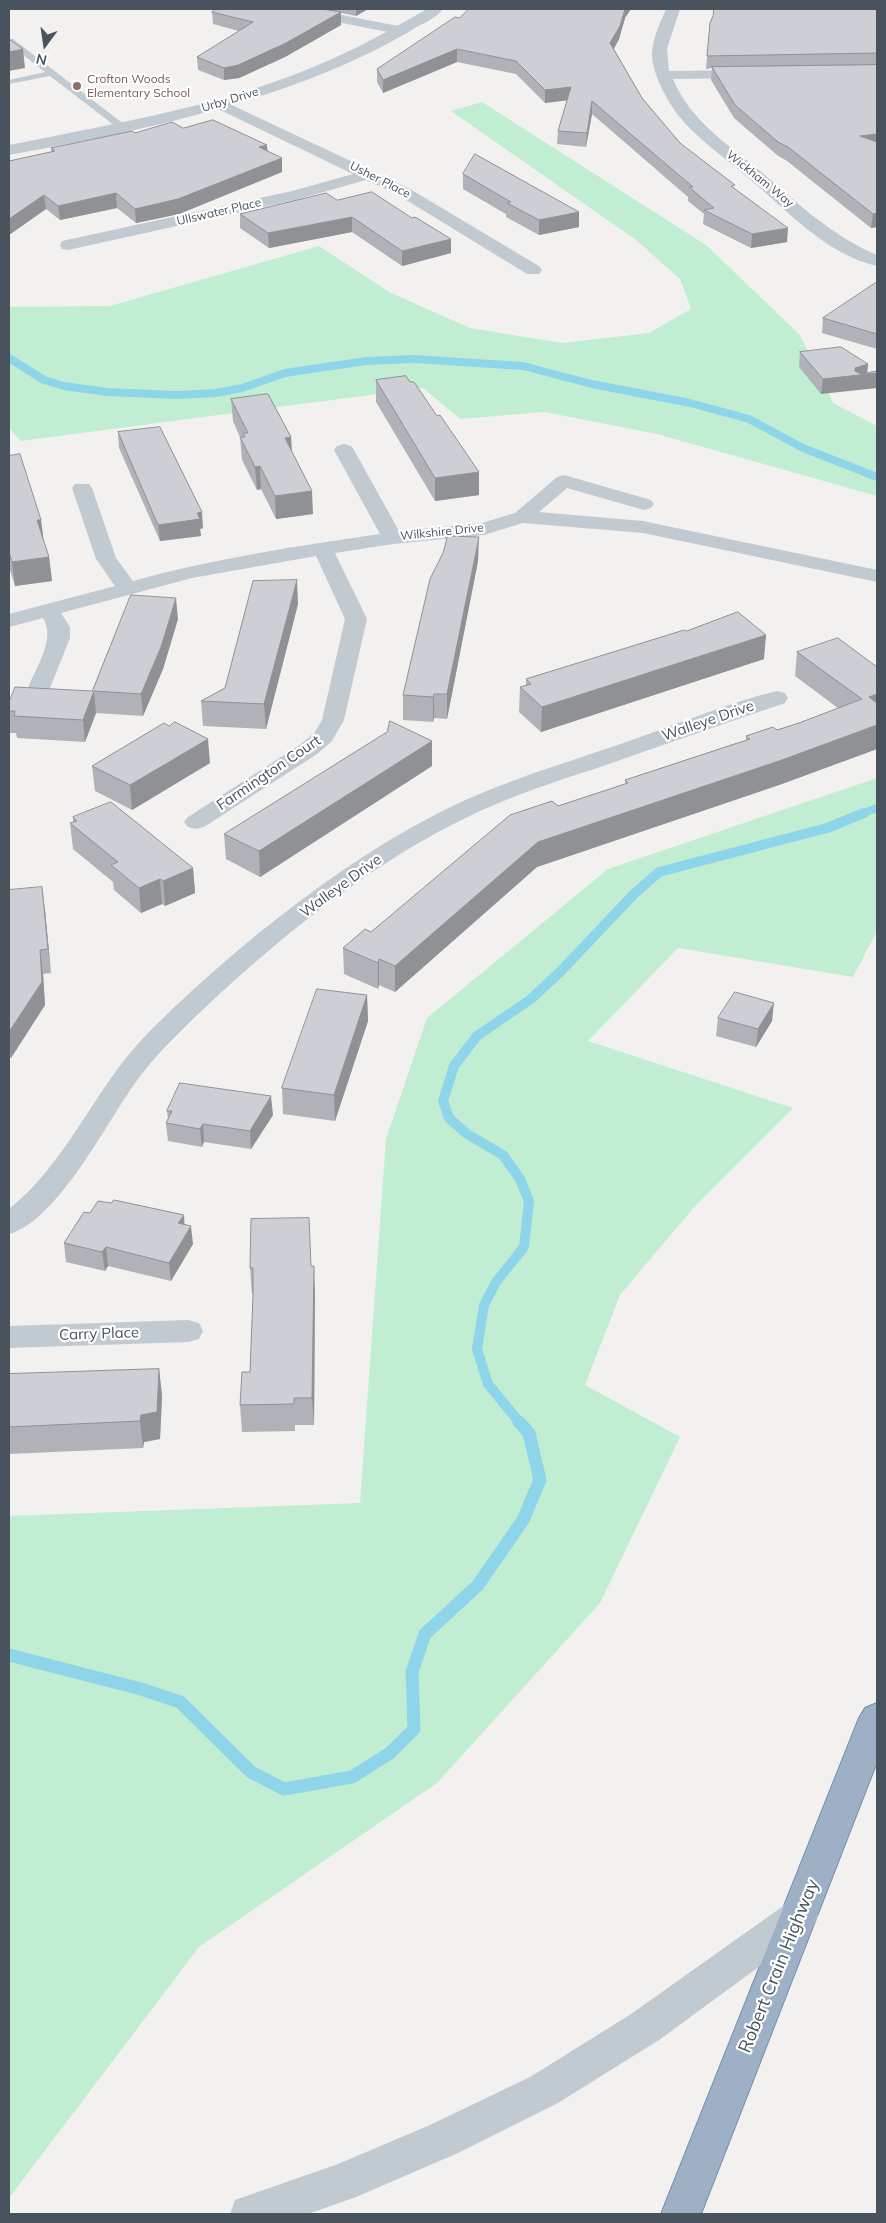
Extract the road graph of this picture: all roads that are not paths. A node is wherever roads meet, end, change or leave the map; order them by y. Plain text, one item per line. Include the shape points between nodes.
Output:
1 (291, 9) edge
2 (436, 9) edge
3 (673, 9) edge
4 (404, 31) junction
5 (10, 41) edge
6 (52, 73) junction
7 (760, 74) edge
8 (664, 75) junction
9 (9, 82) edge
10 (219, 104) junction
11 (122, 127) junction
12 (9, 150) edge
13 (369, 174) junction
14 (68, 245) dead end
15 (877, 261) edge
16 (533, 270) dead end
17 (344, 450) dead end
18 (82, 488) dead end
19 (644, 504) dead end
20 (522, 517) junction
21 (393, 538) junction
22 (322, 548) junction
23 (877, 576) edge
24 (128, 588) junction
25 (49, 612) junction
26 (9, 621) edge
27 (39, 688) edge
28 (777, 698) dead end
29 (196, 822) dead end
30 (9, 1224) edge
31 (188, 1331) dead end
32 (9, 1337) edge
33 (877, 1718) edge
34 (799, 1916) junction
35 (250, 2214) edge
36 (681, 2214) edge

1 - 4 street
2 - 4 street, Urby Drive
3 - 8 street, Wickham Way via 660,48
4 - 10 street, Urby Drive via 319,71
5 - 6 lane
6 - 9 lane
6 - 11 lane
7 - 8 street
8 - 15 street, Wickham Way via 683,111 701,131 838,242
10 - 11 street, Urby Drive
10 - 13 street, Usher Place
11 - 12 street, Urby Drive
13 - 14 street, Ullswater Place via 295,195
13 - 16 street, Usher Place
17 - 21 street
18 - 24 street via 106,559
19 - 20 street via 564,481
20 - 21 street, Wilkshire Drive via 484,529
20 - 23 street, Wilkshire Drive via 643,528
21 - 22 street, Wilkshire Drive
22 - 24 street, Wilkshire Drive via 189,572
22 - 29 street, Farmington Court via 356,618 333,720 324,736 308,748
24 - 25 street, Wilkshire Drive
25 - 26 street, Wilkshire Drive
25 - 27 street via 59,627 59,638
28 - 30 street, Walleye Drive via 479,803 376,859 238,965 183,1013 136,1062 65,1166 40,1196
31 - 32 street, Carry Place
33 - 34 highway, Robert Crain Highway
34 - 35 street via 645,2027 544,2090 444,2139 342,2183
34 - 36 highway, Robert Crain Highway

